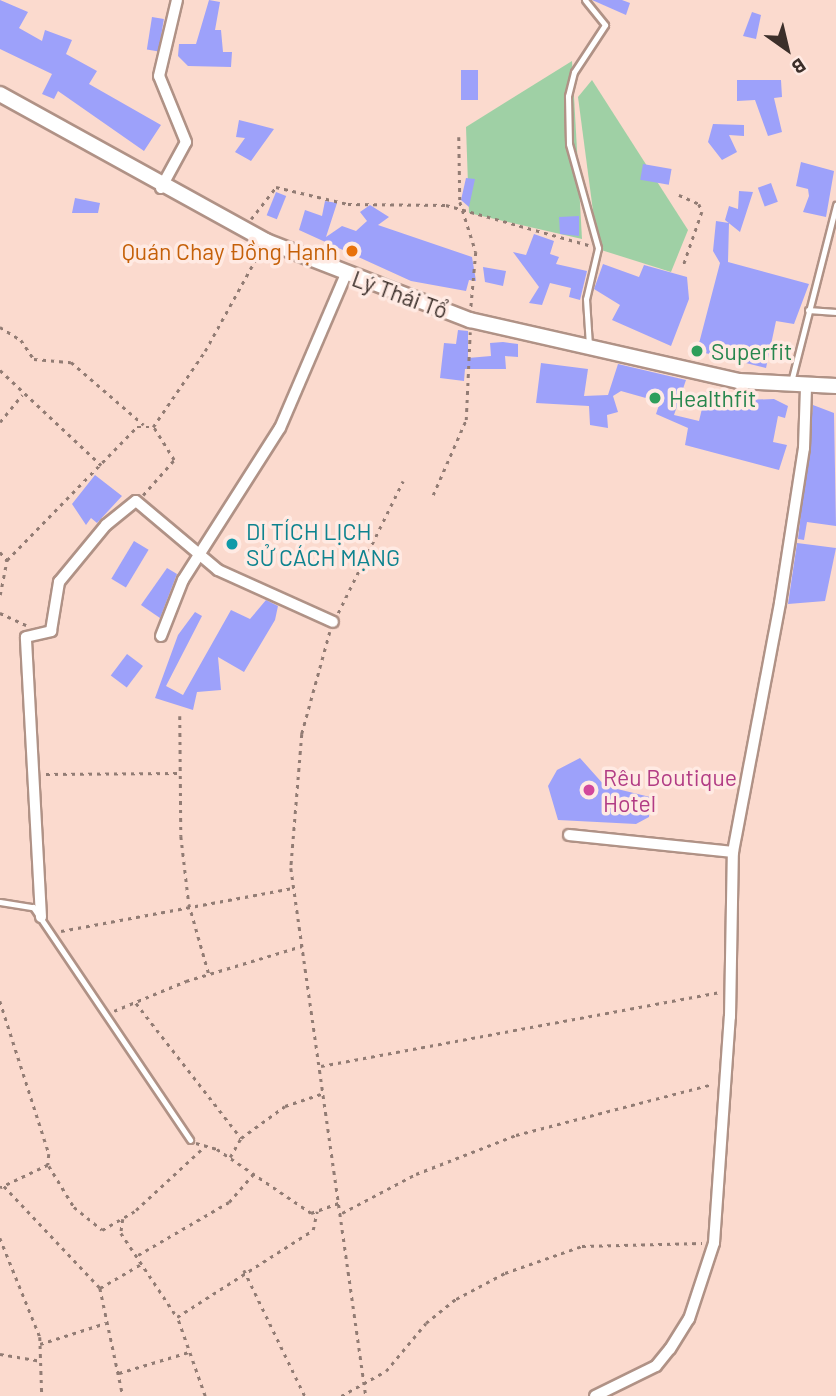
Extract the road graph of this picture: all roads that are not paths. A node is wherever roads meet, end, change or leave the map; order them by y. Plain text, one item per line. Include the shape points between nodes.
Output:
1 (177, 0) edge
2 (585, 0) edge
3 (0, 94) edge
4 (161, 188) junction
5 (836, 205) edge
6 (345, 274) junction
7 (808, 310) junction
8 (836, 312) edge
9 (589, 349) junction
10 (790, 386) junction
11 (836, 386) edge
12 (806, 387) junction
13 (202, 559) junction
14 (333, 622) road end
15 (161, 636) dead end
16 (569, 835) dead end
17 (733, 852) junction
18 (0, 902) edge
19 (41, 917) junction
20 (190, 1140) road end
21 (595, 1396) edge

1 - 4 street via 159,76 186,142
2 - 9 lane via 604,33 573,72 567,125 584,215 598,248 586,299
3 - 4 street, Lý Thái Tổ
4 - 6 street, Lý Thái Tổ via 266,241
5 - 7 lane
6 - 9 street, Lý Thái Tổ via 470,320
6 - 13 street via 280,428
7 - 8 lane
7 - 10 lane
9 - 10 street, Lý Thái Tổ
10 - 12 street, Lý Thái Tổ
11 - 12 street, Lý Thái Tổ
12 - 17 street via 804,448 779,614
13 - 14 street via 238,582 261,585
13 - 15 street via 171,603
13 - 19 street via 136,501 106,525 59,582 51,631 26,637
16 - 17 street
17 - 21 street via 727,1083 714,1243 689,1319 670,1349 656,1366
18 - 19 lane via 33,907
19 - 20 lane via 102,1017

